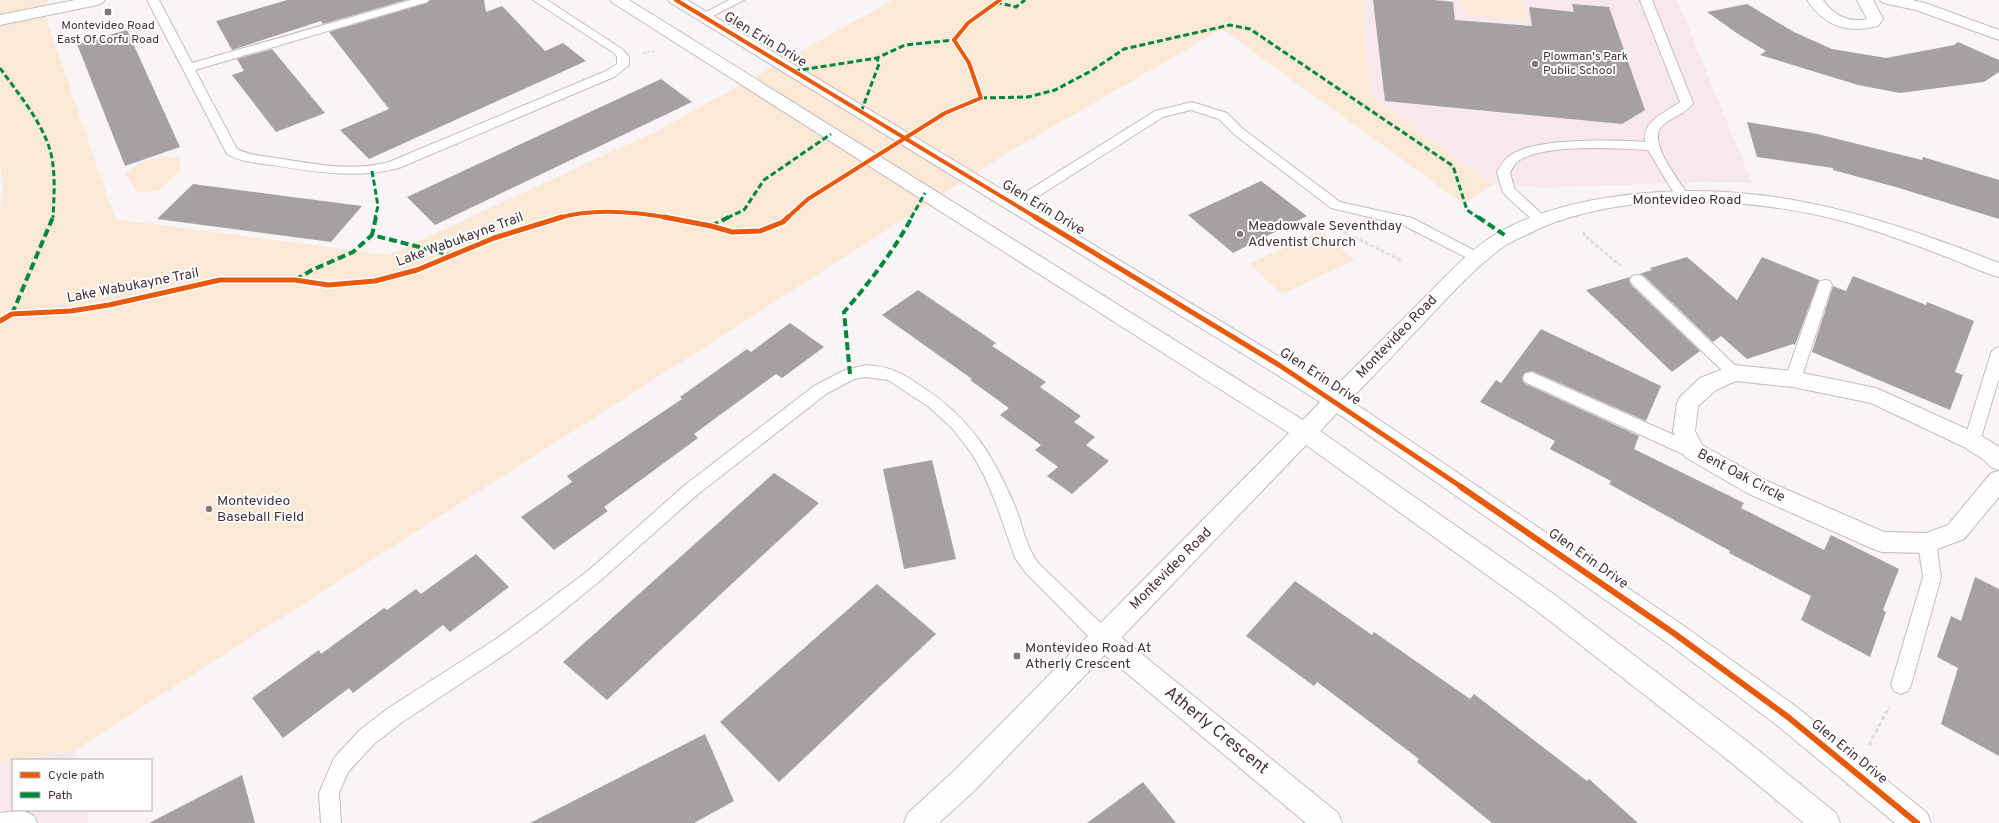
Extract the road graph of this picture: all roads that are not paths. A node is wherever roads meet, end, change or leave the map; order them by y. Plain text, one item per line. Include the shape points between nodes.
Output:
1 (97, 0) edge
2 (153, 0) edge
3 (423, 0) edge
4 (539, 0) edge
5 (618, 0) edge
6 (676, 0) edge
7 (738, 0) edge
8 (1646, 0) edge
9 (1815, 0) edge
10 (1866, 0) edge
11 (1888, 0) edge
12 (703, 17) junction
13 (0, 20) edge
14 (1999, 35) edge
15 (188, 68) junction
16 (1651, 146) junction
17 (1683, 197) junction
18 (1016, 205) junction
19 (1541, 220) junction
20 (1478, 258) junction
21 (1999, 270) edge
22 (1637, 280) road end
23 (1825, 285) dead end
24 (1999, 353) edge
25 (1734, 373) junction
26 (1532, 378) dead end
27 (1793, 379) junction
28 (1335, 401) junction
29 (1305, 432) junction
30 (1972, 441) junction
31 (1693, 451) junction
32 (1999, 461) edge
33 (1999, 480) edge
34 (1927, 543) junction
35 (1103, 638) junction
36 (1901, 685) road end
37 (0, 823) edge
38 (27, 823) edge
39 (331, 823) edge
40 (918, 823) edge
41 (1328, 823) edge
42 (1826, 823) edge
43 (1917, 823) edge

1 - 13 street
2 - 15 lane
3 - 15 lane
4 - 15 lane via 618,51 623,57 623,65 610,74 384,169 349,171 237,154 228,146
5 - 29 street
6 - 12 street, Glen Erin Drive
7 - 12 lane
8 - 16 lane via 1687,103 1652,128 1649,136
9 - 10 street via 1820,9 1830,17 1846,24 1862,26 1873,23 1875,19
11 - 14 street via 1920,6
12 - 18 street, Glen Erin Drive
16 - 17 lane
16 - 19 lane via 1568,145 1515,157 1506,166 1504,184
17 - 19 street, Montevideo Road via 1626,200 1573,210
17 - 21 street, Montevideo Road via 1733,198 1792,204 1852,218 1916,238
18 - 20 lane via 1159,114 1192,106 1223,116 1239,132 1336,205 1407,221
18 - 28 street, Glen Erin Drive via 1279,364
19 - 20 street, Montevideo Road via 1506,236
20 - 28 street, Montevideo Road via 1460,272
22 - 25 lane
23 - 27 lane
24 - 30 lane
25 - 27 street, Bent Oak Circle
25 - 31 street, Bent Oak Circle via 1708,384 1688,403 1684,431
26 - 31 lane
27 - 30 street, Bent Oak Circle via 1876,396
28 - 29 street, Montevideo Road
28 - 43 street, Glen Erin Drive via 1675,634 1788,717
29 - 35 street, Montevideo Road
29 - 42 street via 1552,608 1732,746
30 - 32 street, Bent Oak Circle
31 - 34 street, Bent Oak Circle via 1757,487 1882,542
33 - 34 street, Bent Oak Circle via 1956,532
34 - 36 lane via 1932,578
35 - 39 lane via 1032,568 1021,553 993,476 978,449 958,424 935,403 893,375 873,372 850,374 820,390 691,490 595,574 503,646 394,716 367,737 341,765 329,793
35 - 40 street, Montevideo Road via 965,780
35 - 41 street, Atherly Crescent
37 - 38 lane via 21,820

